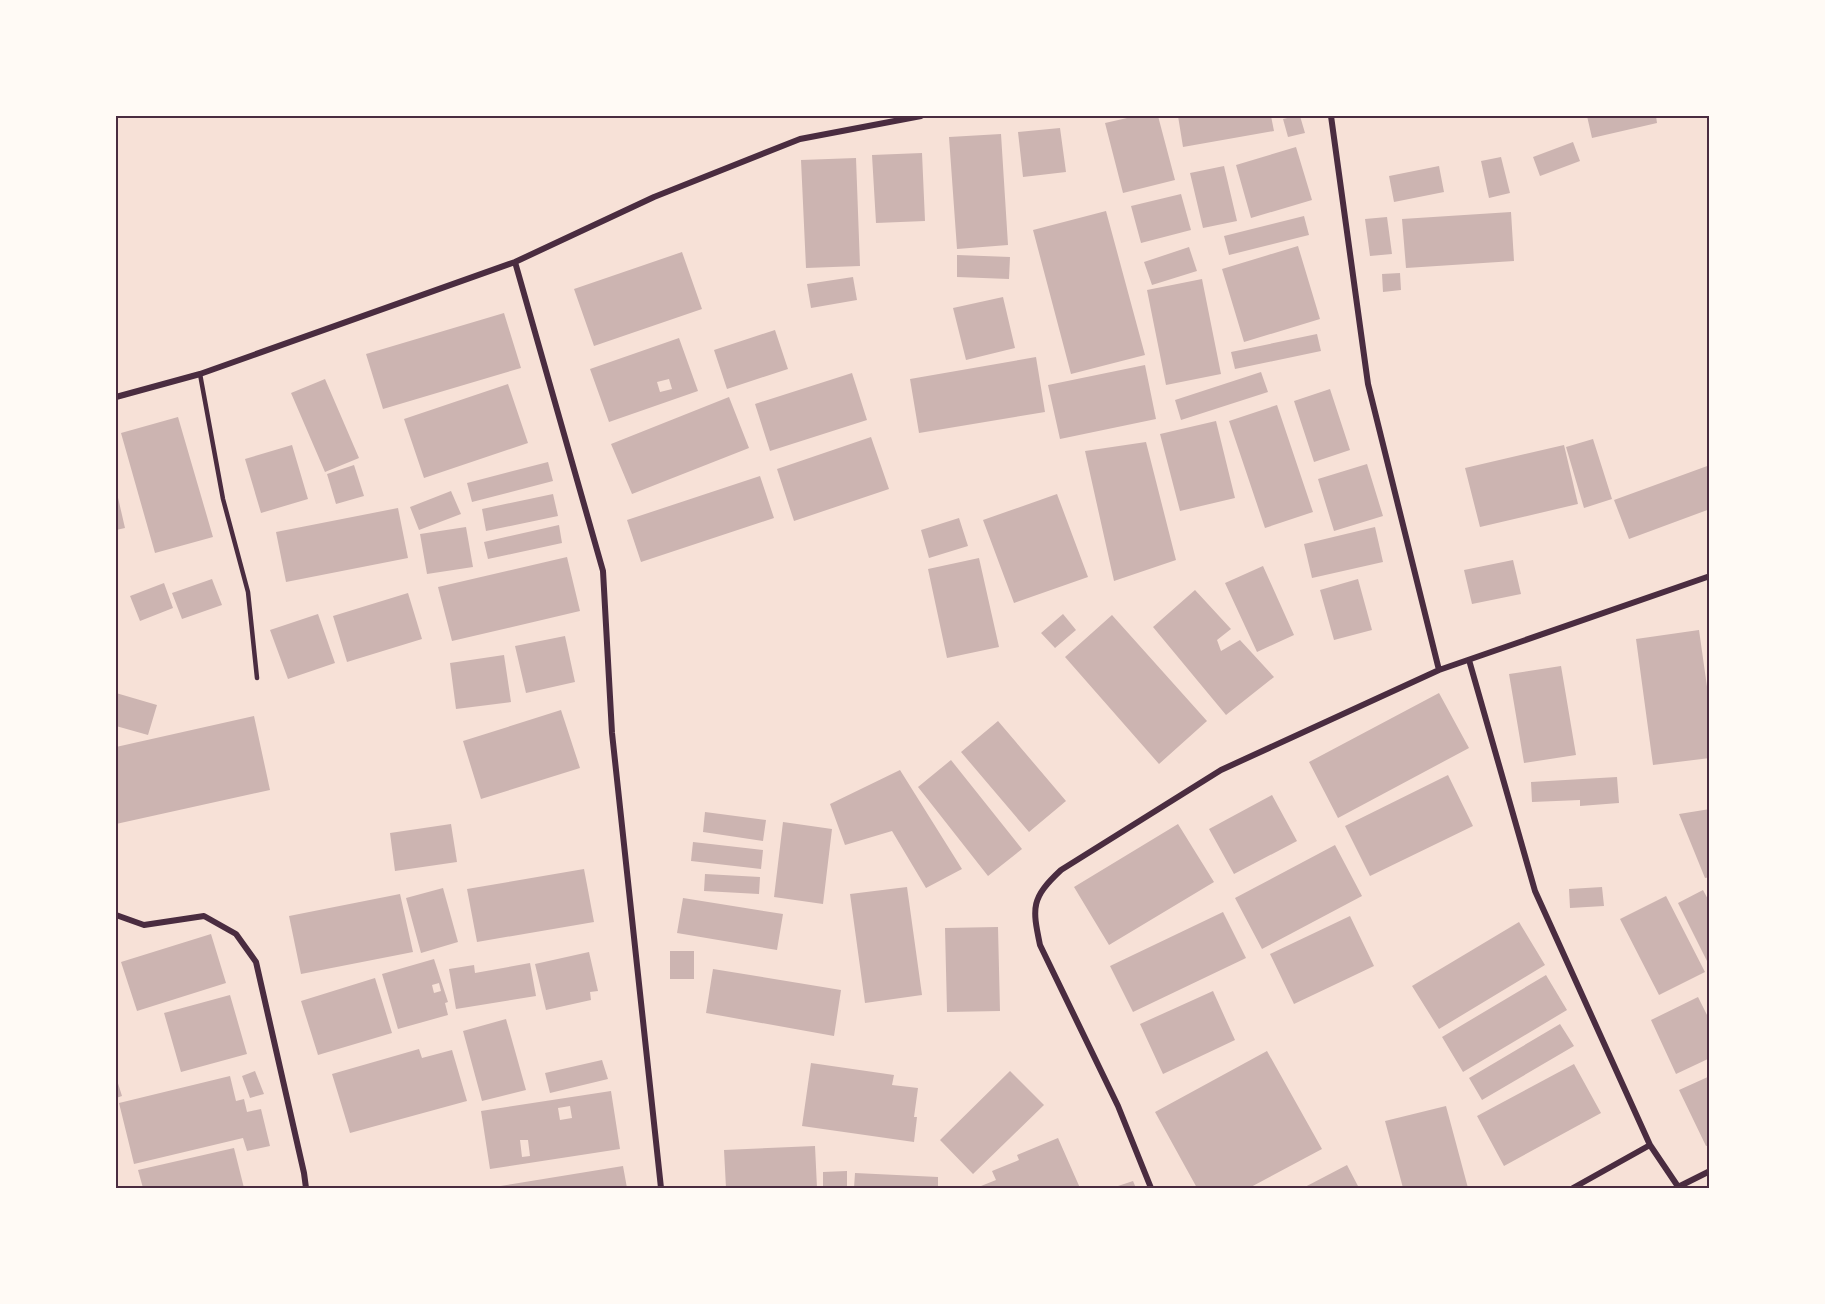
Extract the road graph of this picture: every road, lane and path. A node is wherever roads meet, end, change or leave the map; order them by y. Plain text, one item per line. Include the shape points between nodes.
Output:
1 (921, 116) edge
2 (1332, 116) edge
3 (514, 262) junction
4 (200, 374) junction
5 (116, 397) edge
6 (1710, 576) edge
7 (1469, 660) junction
8 (1439, 670) junction
9 (257, 678) dead end
10 (116, 915) edge
11 (1650, 1145) junction
12 (1710, 1171) edge
13 (1678, 1187) edge
14 (306, 1188) edge
15 (661, 1188) edge
16 (1151, 1188) edge
17 (1574, 1188) edge

1 - 3 street via 800,139 654,197
2 - 8 street via 1368,384
3 - 4 street
3 - 15 street via 603,571 612,733
4 - 5 street
4 - 9 lane via 223,499 248,592
6 - 7 street
7 - 8 street
7 - 11 street via 1535,891
8 - 16 street via 1221,770 1061,870 1035,902 1040,945 1118,1106
10 - 14 street via 144,925 204,916 236,934 256,962
11 - 13 street
11 - 17 street
12 - 13 street

